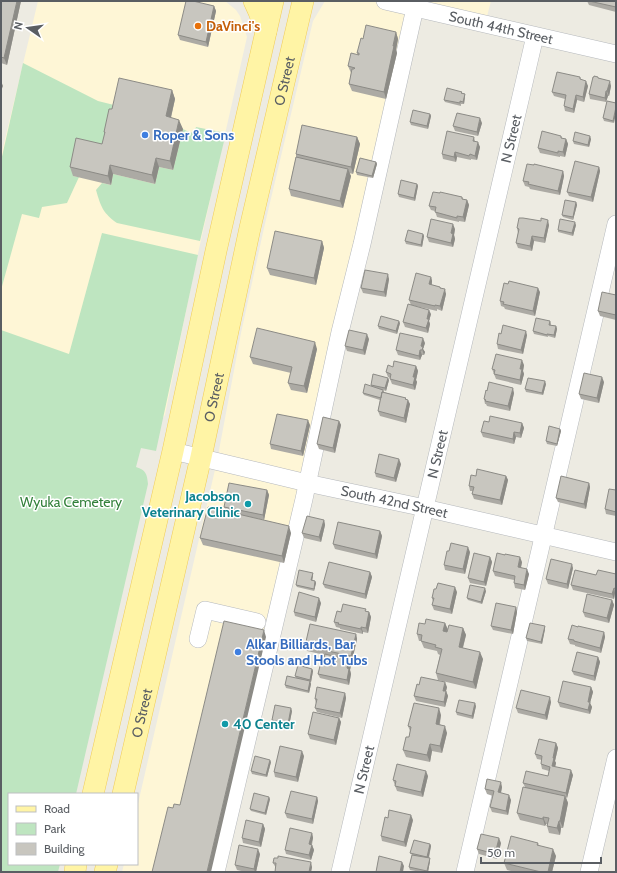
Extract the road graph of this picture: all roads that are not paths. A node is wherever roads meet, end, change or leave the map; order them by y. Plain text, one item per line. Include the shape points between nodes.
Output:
1 (254, 1) edge
2 (273, 1) edge
3 (304, 1) edge
4 (385, 1) edge
5 (415, 8) junction
6 (266, 31) junction
7 (536, 36) junction
8 (616, 54) edge
9 (616, 224) edge
10 (173, 451) junction
11 (202, 457) junction
12 (307, 483) junction
13 (425, 508) junction
14 (544, 535) junction
15 (616, 552) edge
16 (257, 622) dead end
17 (198, 639) dead end
18 (616, 758) edge
19 (93, 793) edge
20 (123, 793) edge
21 (216, 872) edge
22 (340, 872) edge
23 (465, 872) edge
24 (589, 872) edge

1 - 6 main road
2 - 6 main road, O Street
3 - 11 main road, O Street via 250,228
4 - 5 street, South 44th Street
5 - 7 street, South 44th Street
5 - 12 street
6 - 10 main road, O Street
7 - 8 street, South 44th Street
7 - 13 street, N Street
9 - 14 street
10 - 11 street, South 42nd Street
10 - 19 main road, O Street
11 - 12 street, South 42nd Street
11 - 20 main road, O Street
12 - 13 street, South 42nd Street
12 - 21 street
13 - 14 street, South 42nd Street
13 - 22 street, N Street
14 - 15 street, South 42nd Street
14 - 23 street
16 - 17 street via 205,610
18 - 24 street

